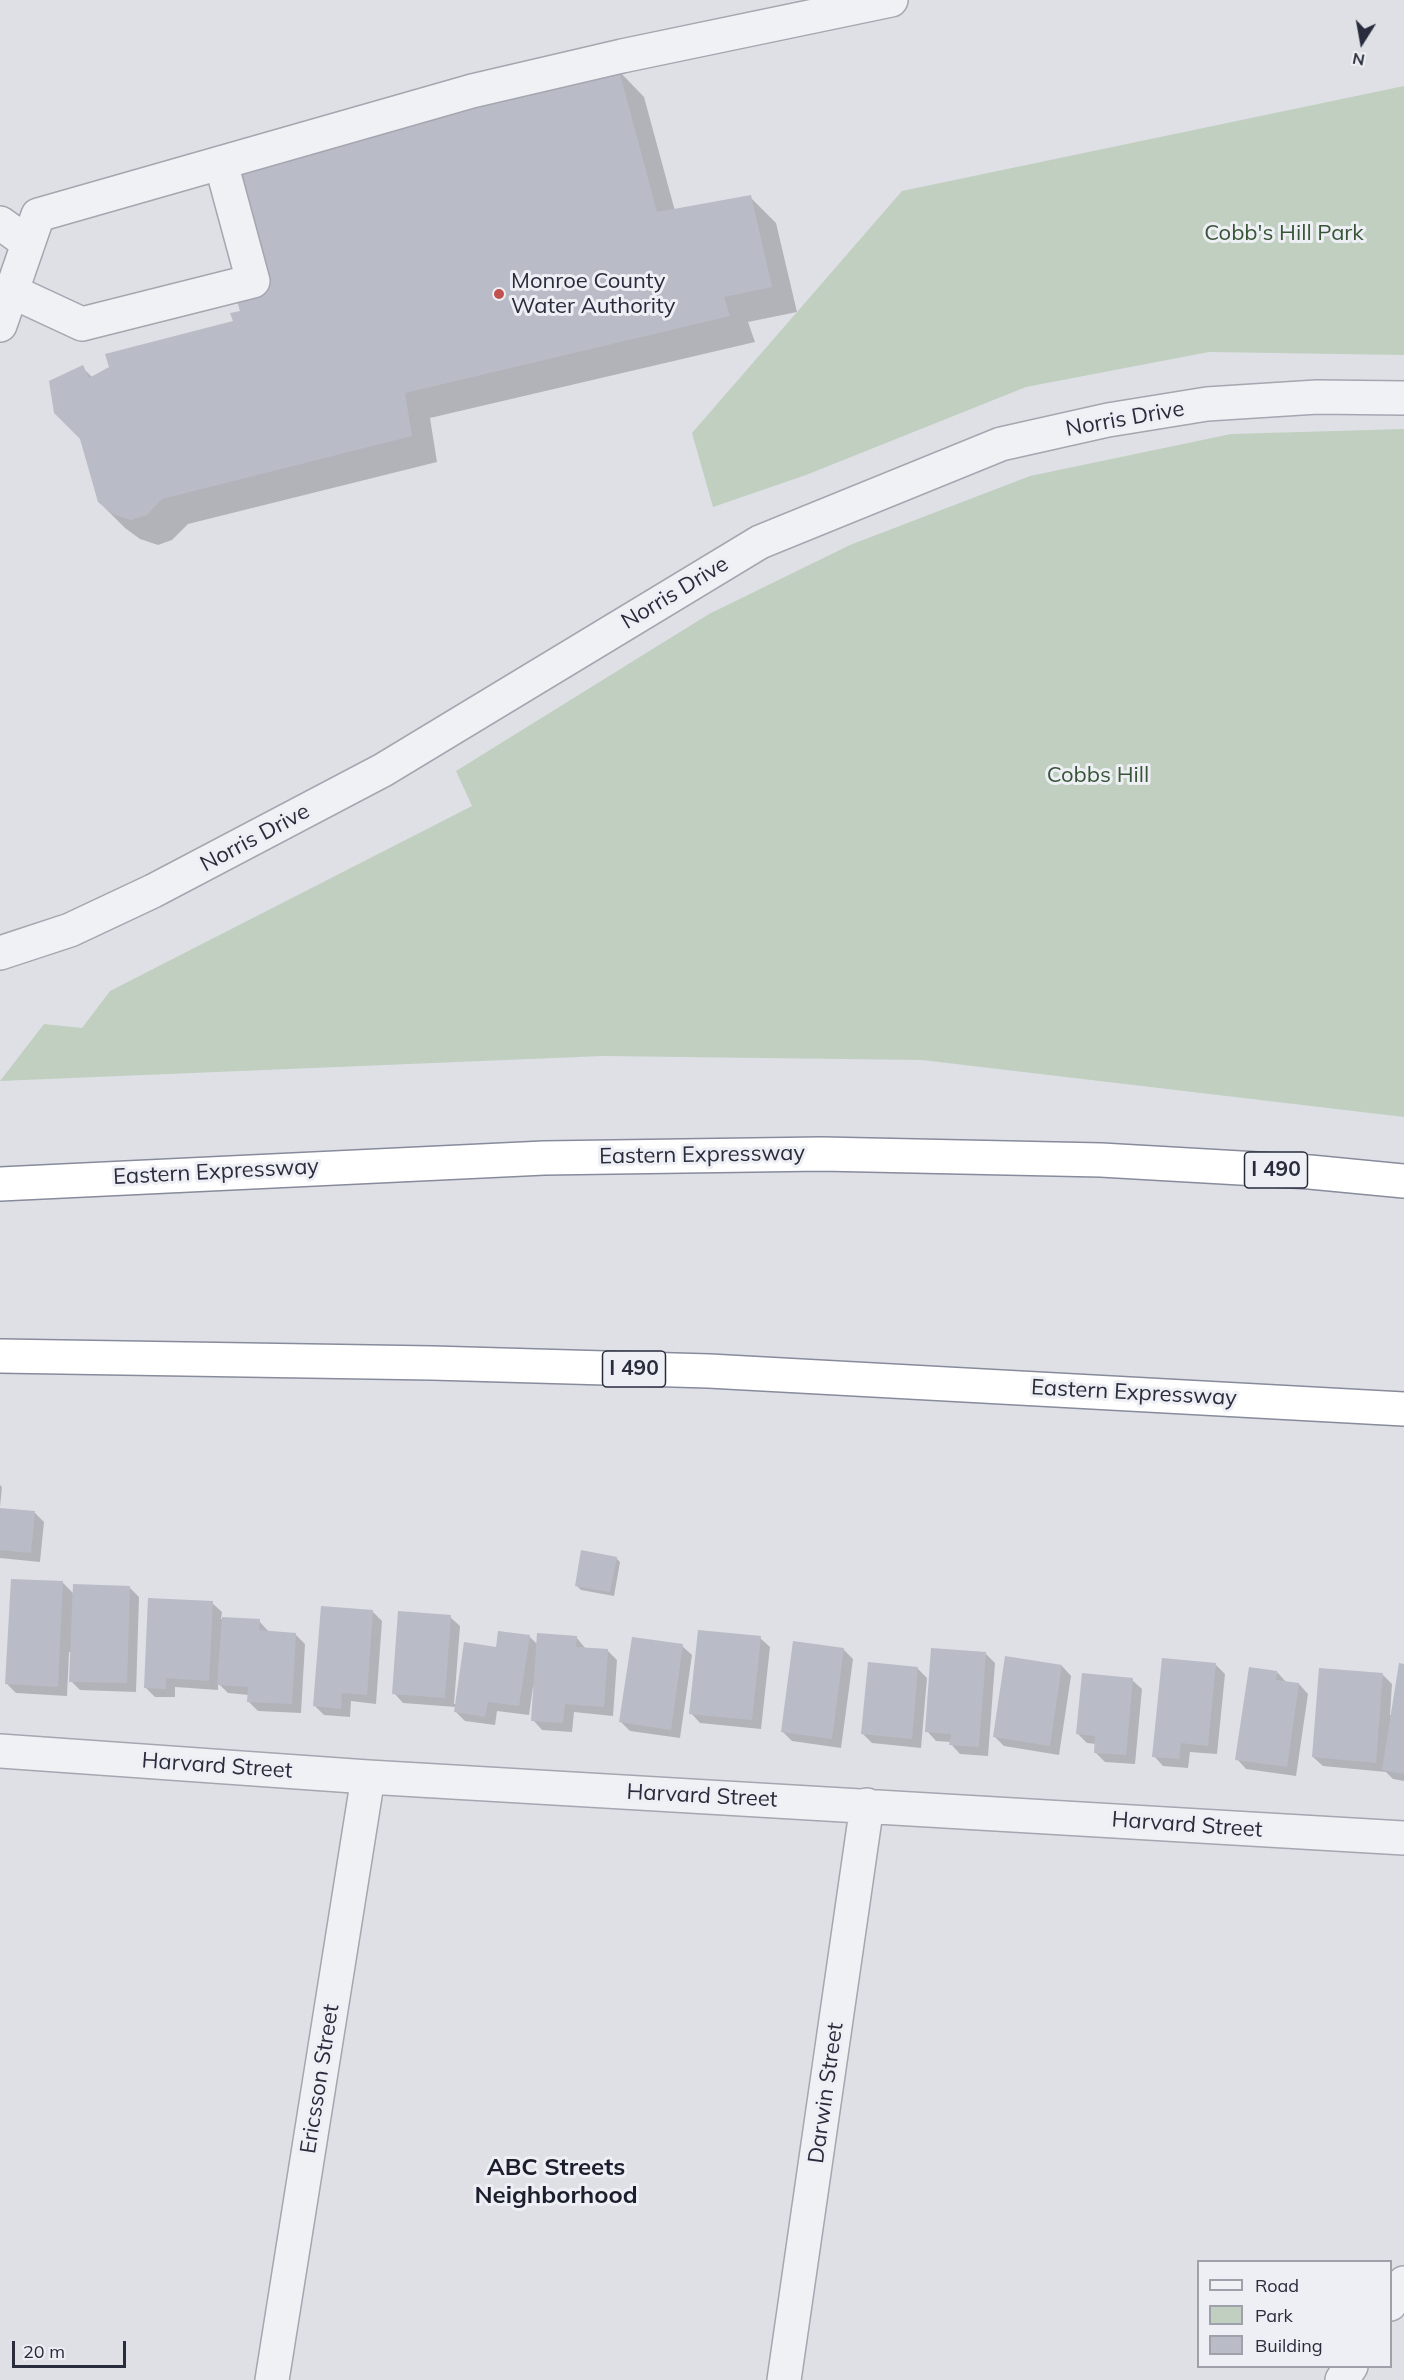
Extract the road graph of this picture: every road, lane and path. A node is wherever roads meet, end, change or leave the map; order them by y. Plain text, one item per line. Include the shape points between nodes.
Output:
1 (891, 0) edge
2 (221, 163) junction
3 (0, 223) edge
4 (28, 243) junction
5 (11, 291) junction
6 (0, 325) edge
7 (1404, 398) edge
8 (0, 953) edge
9 (1404, 1182) edge
10 (0, 1184) edge
11 (0, 1356) edge
12 (1266, 1401) junction
13 (1404, 1409) edge
14 (1404, 1420) edge
15 (0, 1751) edge
16 (368, 1777) junction
17 (867, 1805) junction
18 (1404, 1838) edge
19 (1404, 2283) edge
20 (1392, 2301) edge
21 (272, 2380) edge
22 (784, 2380) edge

1 - 2 street via 472,91
2 - 4 street via 38,215
2 - 5 street via 253,281 82,324
3 - 4 street
4 - 5 street
5 - 6 street
7 - 8 street, Norris Drive via 1317,397 1207,404 1108,420 991,448 760,542 383,770 153,891 70,930
9 - 10 highway, Eastern Expressway / I 490 via 1101,1160 798,1154 544,1158
11 - 12 highway, Eastern Expressway / I 490 via 709,1371
12 - 13 highway, Eastern Expressway / I 490
12 - 14 highway
15 - 16 street, Harvard Street
16 - 17 street, Harvard Street
16 - 21 street, Ericsson Street
17 - 18 street, Harvard Street
17 - 22 street, Darwin Street
19 - 20 street

